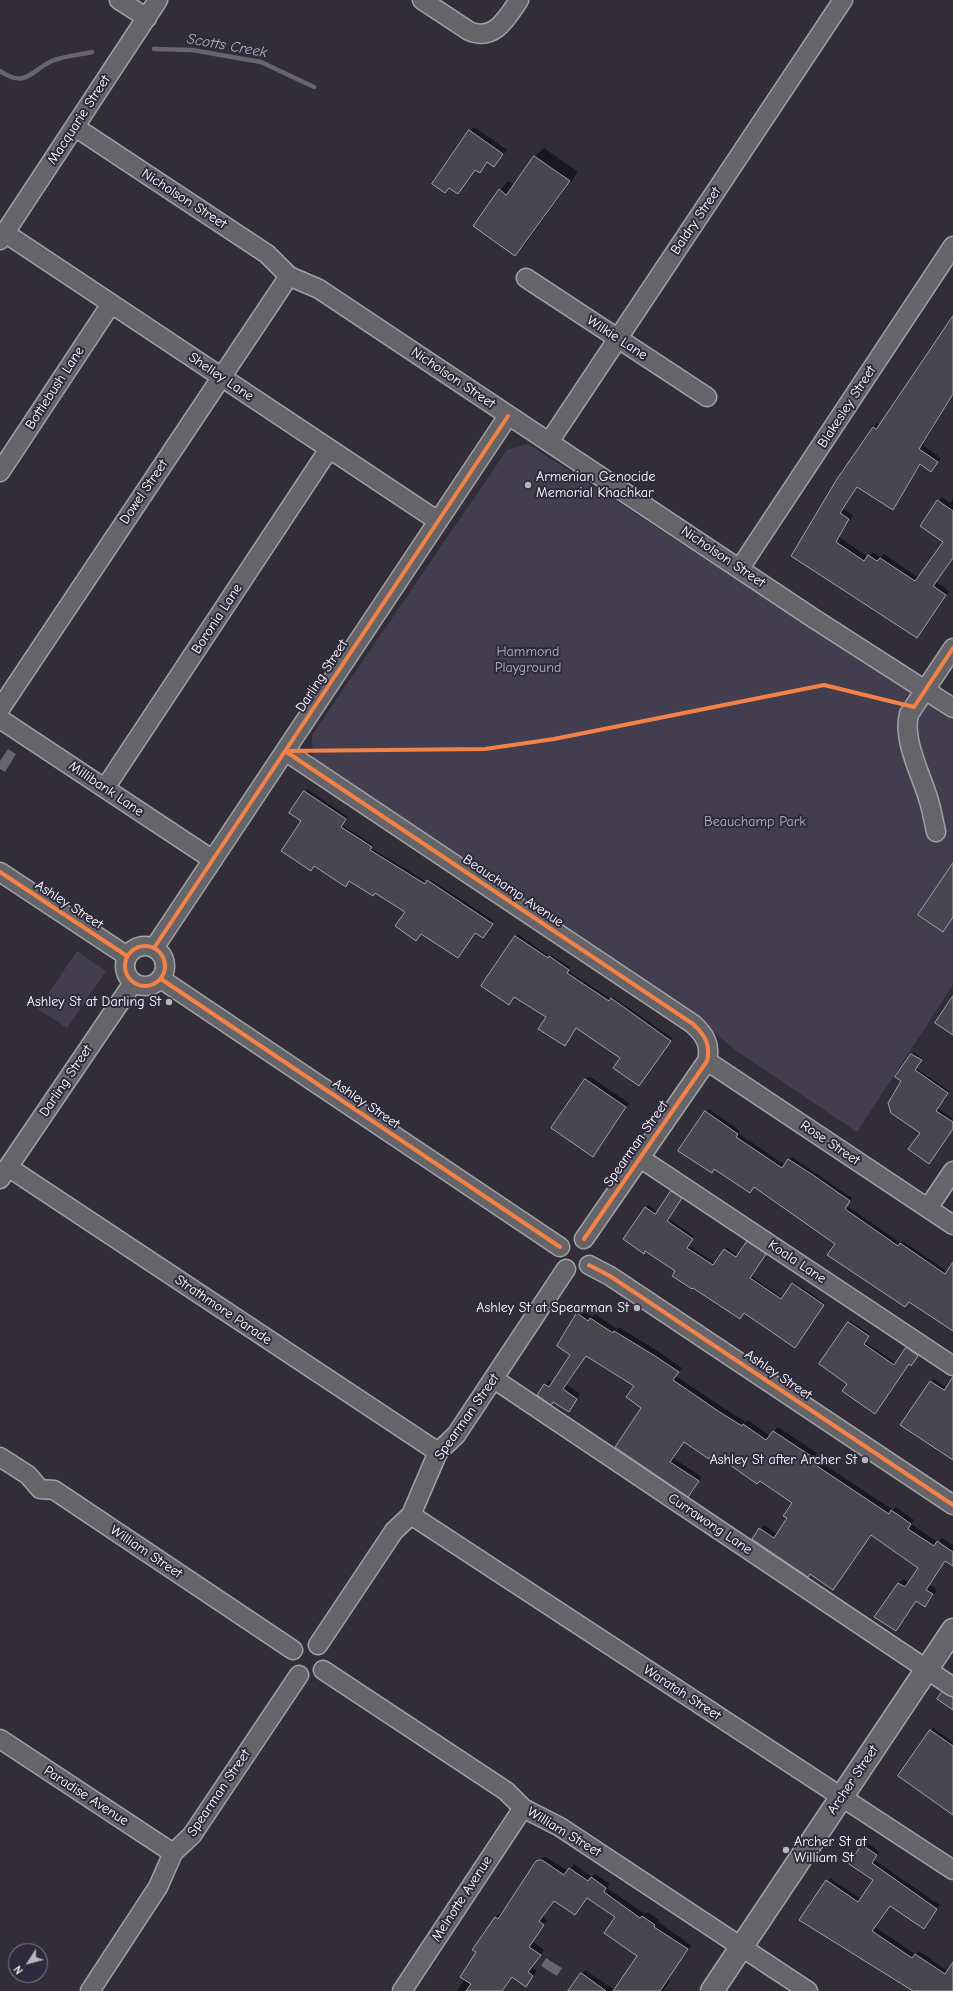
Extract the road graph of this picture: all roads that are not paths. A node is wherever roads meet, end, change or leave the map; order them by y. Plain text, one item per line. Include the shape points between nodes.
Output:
1 (119, 0) edge
2 (158, 0) edge
3 (422, 0) edge
4 (519, 0) edge
5 (843, 0) edge
6 (147, 18) junction
7 (74, 127) junction
8 (2, 237) edge
9 (953, 246) edge
10 (288, 276) junction
11 (526, 278) dead end
12 (111, 304) junction
13 (618, 338) junction
14 (221, 377) junction
15 (707, 397) dead end
16 (508, 416) junction
17 (549, 442) junction
18 (329, 449) junction
19 (0, 472) edge
20 (438, 521) junction
21 (740, 568) junction
22 (953, 648) edge
23 (925, 690) junction
24 (953, 708) edge
25 (0, 709) edge
26 (0, 719) edge
27 (285, 752) junction
28 (105, 788) junction
29 (936, 832) dead end
30 (213, 860) junction
31 (0, 872) edge
32 (154, 948) junction
33 (127, 956) junction
34 (161, 979) junction
35 (133, 983) junction
36 (707, 1061) junction
37 (640, 1158) junction
38 (953, 1171) edge
39 (4, 1173) edge
40 (928, 1208) junction
41 (953, 1225) edge
42 (584, 1239) junction
43 (560, 1247) junction
44 (589, 1265) junction
45 (566, 1269) junction
46 (953, 1366) edge
47 (494, 1379) junction
48 (438, 1452) junction
49 (0, 1457) edge
50 (953, 1505) edge
51 (411, 1515) junction
52 (953, 1630) edge
53 (318, 1645) junction
54 (293, 1650) junction
55 (323, 1670) junction
56 (926, 1670) junction
57 (299, 1675) junction
58 (953, 1687) edge
59 (0, 1739) edge
60 (841, 1798) junction
61 (523, 1808) junction
62 (173, 1853) junction
63 (953, 1870) edge
64 (741, 1948) junction
65 (90, 1991) edge
66 (402, 1991) edge
67 (712, 1991) edge
68 (808, 1991) edge

1 - 6 street
2 - 6 street, Macquarie Street
3 - 4 street via 476,34 491,32 502,24
5 - 13 street, Baldry Street
6 - 7 street, Macquarie Street
7 - 8 street, Macquarie Street
7 - 10 street, Nicholson Street via 267,254
8 - 12 street, Shelley Lane
9 - 21 street, Blakesley Street
10 - 14 street, Dowel Street
10 - 16 street, Nicholson Street via 319,289
11 - 13 street, Wilkie Lane
12 - 14 street, Shelley Lane
12 - 19 street, Bottlebush Lane
13 - 15 street, Wilkie Lane
13 - 17 street, Baldry Street
14 - 18 street, Shelley Lane
14 - 25 street, Dowel Street
16 - 17 street, Nicholson Street
16 - 20 street, Darling Street
17 - 21 street, Nicholson Street
18 - 20 street, Shelley Lane
18 - 28 street, Boronia Lane
20 - 27 street, Darling Street
21 - 23 street, Nicholson Street
22 - 23 street
23 - 24 street, Nicholson Street
23 - 29 street via 909,714 908,735 930,803
26 - 28 street, Millibank Lane
27 - 30 street, Darling Street
27 - 36 street, Beauchamp Avenue via 693,1024 707,1041
28 - 30 street, Millibank Lane
30 - 32 street, Darling Street
31 - 33 street, Ashley Street
32 - 33 street via 136,947
32 - 34 street via 163,956 165,962
33 - 35 street via 124,967 128,979
34 - 35 street via 148,986
34 - 43 street, Ashley Street
35 - 39 street, Darling Street
36 - 37 street, Spearman Street
36 - 40 street, Rose Street
37 - 42 street, Spearman Street
37 - 46 street, Koala Lane
38 - 40 street
39 - 48 street, Strathmore Parade
40 - 41 street, Rose Street
42 - 43 street via 571,1238
42 - 44 street via 593,1251
43 - 45 street via 560,1261
44 - 45 street via 578,1272
44 - 50 street, Ashley Street via 610,1276
45 - 47 street, Spearman Street
47 - 48 street, Spearman Street via 456,1436
47 - 56 street, Currawong Lane
48 - 51 street, Spearman Street
49 - 54 street, William Street via 28,1475 40,1489 54,1490
51 - 53 street, Spearman Street via 394,1531
51 - 60 street, Waratah Street
52 - 56 main road, Archer Street
53 - 54 street via 304,1642
53 - 55 street via 326,1656
54 - 57 street via 291,1664
55 - 57 street via 314,1676
55 - 61 street, William Street via 506,1791
56 - 58 street, Currawong Lane
56 - 60 main road, Archer Street
57 - 62 street, Spearman Street via 192,1835
59 - 62 street, Paradise Avenue
60 - 63 street, Waratah Street
60 - 64 main road, Archer Street
61 - 64 street, William Street via 560,1827
61 - 66 street, Melnotte Avenue
62 - 65 street, Spearman Street via 158,1886
64 - 67 main road, Archer Street
64 - 68 street, William Street

